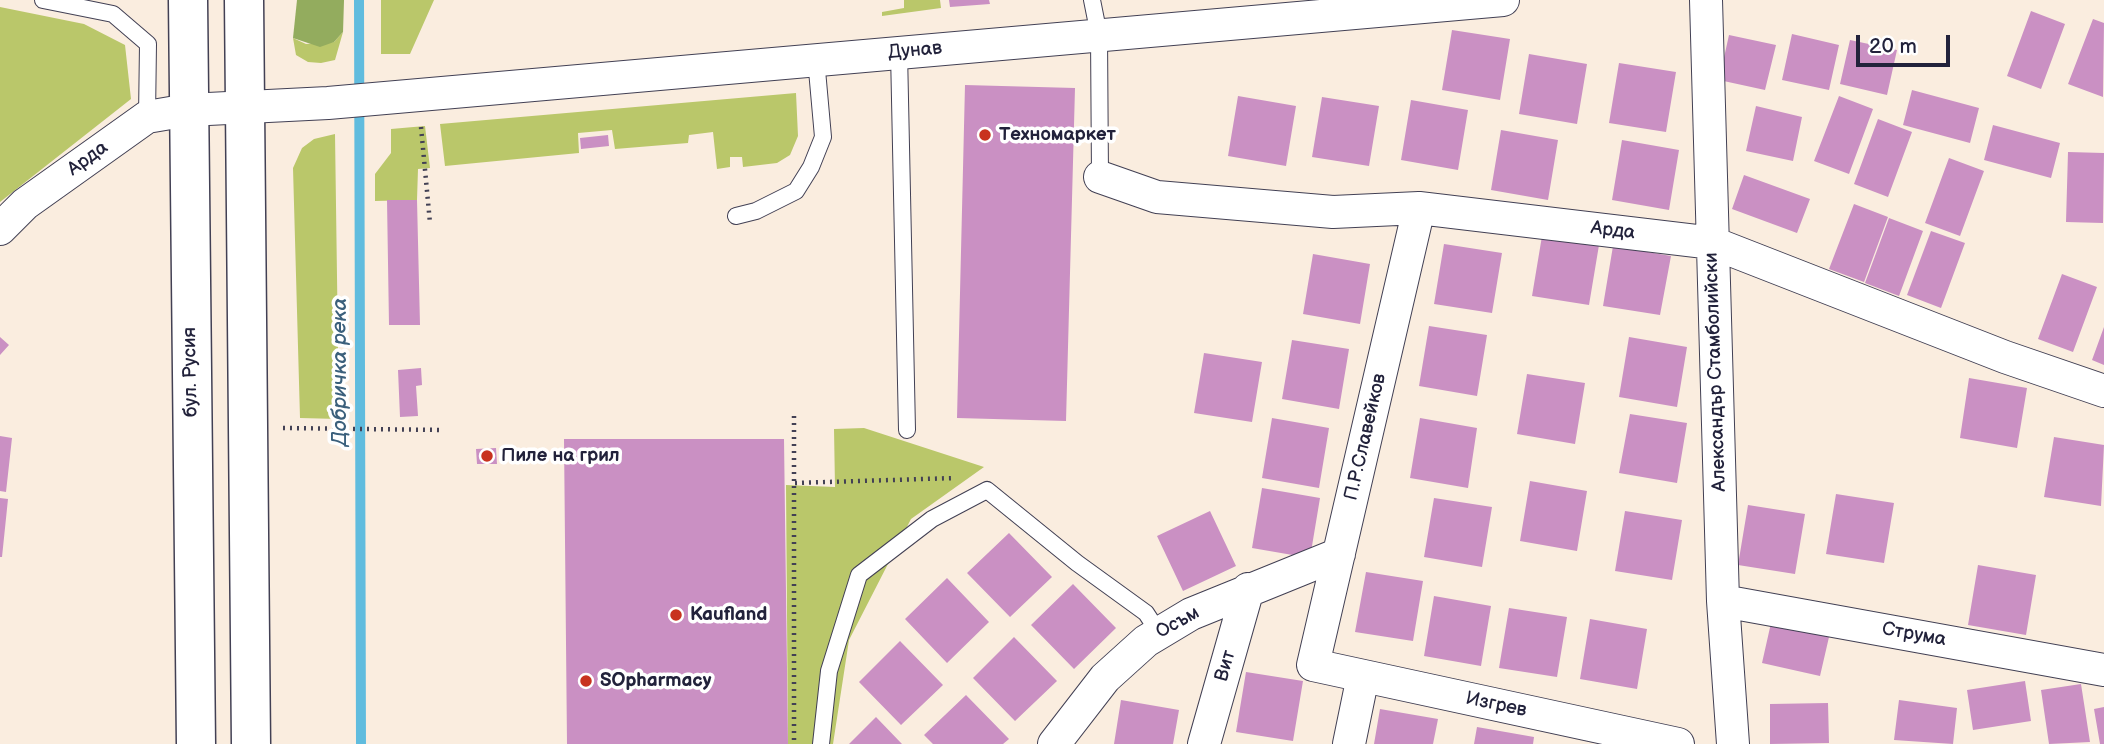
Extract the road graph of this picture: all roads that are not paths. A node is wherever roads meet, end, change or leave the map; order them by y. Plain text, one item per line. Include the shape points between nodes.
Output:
1 (43, 0) edge
2 (188, 0) edge
3 (244, 0) edge
4 (1092, 0) edge
5 (1503, 0) edge
6 (1706, 0) edge
7 (1387, 5) edge
8 (1099, 34) junction
9 (899, 52) junction
10 (816, 59) junction
11 (188, 110) junction
12 (244, 110) junction
13 (146, 117) junction
14 (1100, 177) joint
15 (1419, 208) junction
16 (736, 216) dead end
17 (0, 229) edge
18 (1713, 243) junction
19 (2104, 391) edge
20 (907, 429) dead end
21 (1339, 554) junction
22 (1248, 589) junction
23 (1723, 601) junction
24 (1159, 633) junction
25 (1313, 665) joint
26 (2104, 670) edge
27 (1363, 676) junction
28 (196, 744) edge
29 (251, 744) edge
30 (821, 744) edge
31 (1054, 744) edge
32 (1204, 744) edge
33 (1349, 744) edge
34 (1678, 744) edge
35 (1733, 744) edge

1 - 13 lane via 113,14 148,44
2 - 11 main road, бул. Русия
3 - 12 main road
4 - 8 lane
5 - 7 street, Дунав
6 - 18 street, Александър Стамболийски
7 - 8 street, Дунав
8 - 9 street, Дунав
8 - 14 lane
9 - 10 street, Дунав
9 - 20 lane
10 - 12 street, Дунав
10 - 16 lane via 822,137 811,167 796,191
11 - 12 street, Арда
11 - 13 street, Арда
11 - 28 main road, бул. Русия
12 - 29 main road
13 - 17 street, Арда via 25,204
14 - 15 street, Арда via 1157,197 1333,212
15 - 18 street, Арда
15 - 21 street, П.Р.Славейков
18 - 19 street, Арда
18 - 23 street, Александър Стамболийски
21 - 22 street, Осъм
21 - 25 street, П.Р.Славейков
22 - 24 street, Осъм
22 - 32 street, Вит
23 - 26 street, Струма
23 - 35 street, Александър Стамболийски
24 - 30 lane via 1146,613 987,490 932,519 859,575 829,671
24 - 31 street, Осъм via 1105,678
25 - 27 street, Изгрев
27 - 33 street
27 - 34 street, Изгрев

